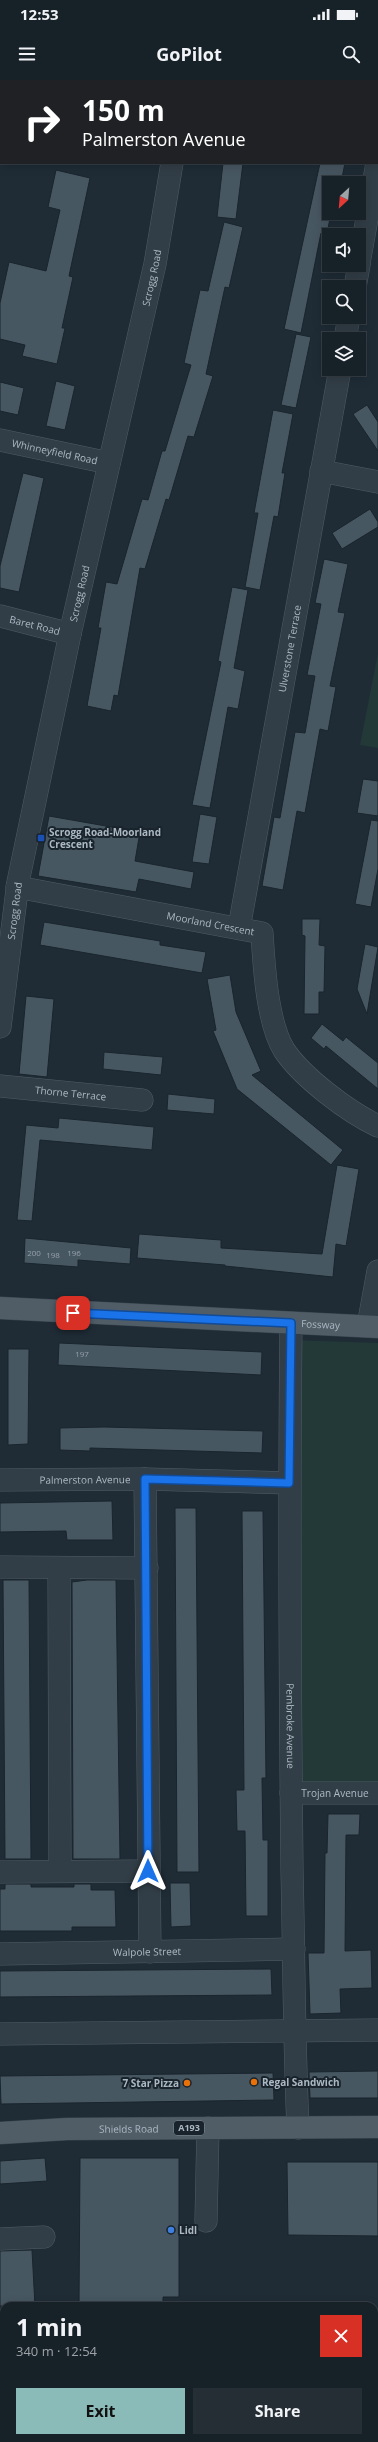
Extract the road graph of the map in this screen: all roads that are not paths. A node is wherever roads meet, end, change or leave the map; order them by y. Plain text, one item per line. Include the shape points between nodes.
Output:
1 (172, 164) edge
2 (377, 164) edge
3 (365, 228) edge
4 (339, 376) edge
5 (0, 440) edge
6 (109, 463) junction
7 (321, 471) junction
8 (378, 482) edge
9 (0, 616) edge
10 (70, 634) junction
11 (12, 886) edge
12 (239, 928) junction
13 (0, 1027) edge
14 (0, 1086) edge
15 (142, 1100) dead end
16 (378, 1126) edge
17 (378, 1271) edge
18 (0, 1308) edge
19 (291, 1323) junction
20 (373, 1326) edge
21 (145, 1479) junction
22 (0, 1480) edge
23 (289, 1483) junction
24 (0, 1567) edge
25 (147, 1568) junction
26 (59, 1569) junction
27 (291, 1793) junction
28 (378, 1793) edge
29 (60, 1871) junction
30 (148, 1871) junction
31 (0, 1872) edge
32 (294, 1949) junction
33 (150, 1952) junction
34 (0, 1954) edge
35 (294, 2030) junction
36 (378, 2030) edge
37 (0, 2034) edge
38 (378, 2127) edge
39 (208, 2128) junction
40 (298, 2128) junction
41 (0, 2133) edge
42 (206, 2220) dead end
43 (44, 2237) dead end
44 (0, 2239) edge

1 - 6 street, Scrogg Road via 155,264
2 - 3 street
4 - 7 street, Ulverstone Terrace
5 - 6 street, Whinneyfield Road
6 - 10 street, Scrogg Road
7 - 8 street
7 - 12 street, Ulverstone Terrace
9 - 10 street, Baret Road
10 - 11 street, Scrogg Road
11 - 12 street, Moorland Crescent
11 - 13 street, Scrogg Road
12 - 16 street, Moorland Crescent via 262,934 265,981 273,1019 284,1049 313,1081 347,1109
14 - 15 street, Thorne Terrace
17 - 20 street
18 - 19 main road, Fossway
19 - 20 main road, Fossway
19 - 23 street, Pembroke Avenue
21 - 22 street, Palmerston Avenue
21 - 23 street, Palmerston Avenue
21 - 25 street
23 - 27 street, Pembroke Avenue
24 - 26 street
25 - 26 street
25 - 30 street
26 - 29 street
27 - 28 street, Trojan Avenue
27 - 32 street, Pembroke Avenue
29 - 30 street
29 - 31 street
30 - 33 street
32 - 33 street, Walpole Street
32 - 35 street, Pembroke Avenue
33 - 34 street, Walpole Street
35 - 36 street
35 - 37 street
35 - 40 street, Pembroke Avenue
38 - 40 main road, Shields Road / A193
39 - 40 main road, Shields Road / A193
39 - 41 main road, Shields Road / A193 via 67,2129
39 - 42 street
43 - 44 street

